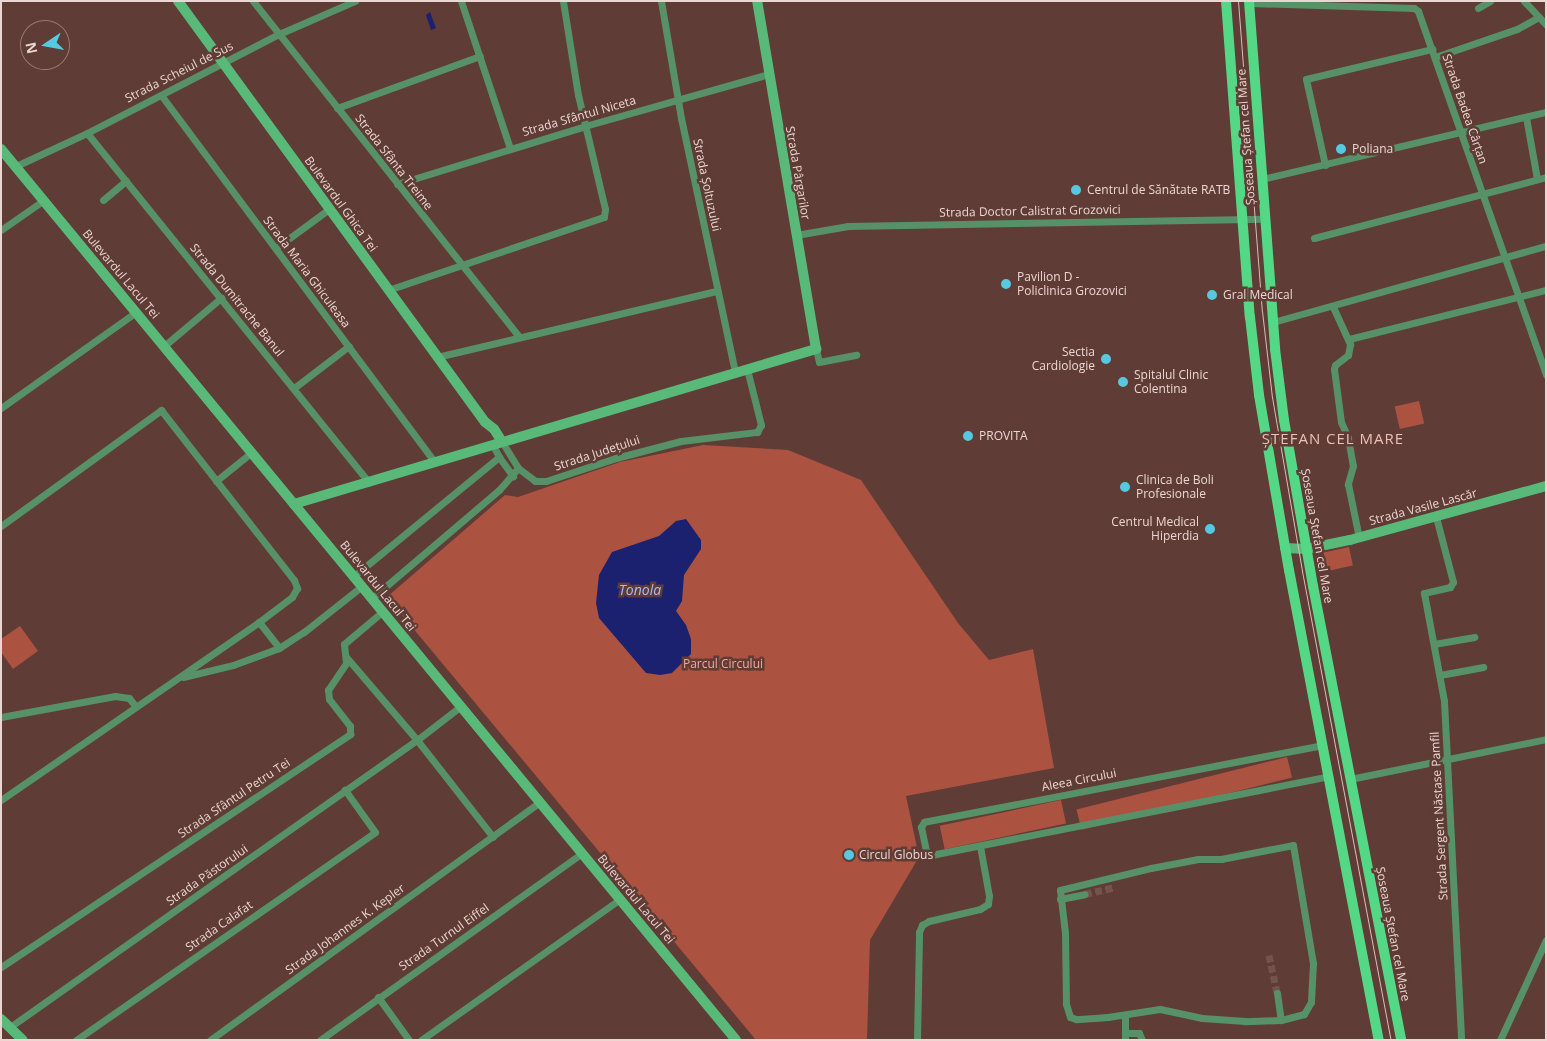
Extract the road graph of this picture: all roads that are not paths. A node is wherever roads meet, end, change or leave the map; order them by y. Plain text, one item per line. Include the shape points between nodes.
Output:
1 (178, 1) edge
2 (253, 1) edge
3 (355, 1) edge
4 (461, 1) edge
5 (563, 1) edge
6 (661, 1) edge
7 (757, 1) edge
8 (1226, 1) edge
9 (1490, 1) edge
10 (1524, 1) edge
11 (1249, 2) edge
12 (1478, 8) dead end
13 (1539, 17) junction
14 (1546, 25) edge
15 (279, 34) junction
16 (1432, 49) junction
17 (480, 56) junction
18 (1435, 58) junction
19 (222, 63) junction
20 (769, 74) junction
21 (162, 95) junction
22 (678, 99) junction
23 (337, 108) junction
24 (1546, 112) edge
25 (1526, 117) junction
26 (584, 126) junction
27 (87, 133) junction
28 (1462, 133) junction
29 (510, 148) junction
30 (1, 149) edge
31 (1325, 164) junction
32 (16, 166) junction
33 (1546, 177) edge
34 (1262, 179) junction
35 (1537, 179) junction
36 (126, 181) junction
37 (397, 184) junction
38 (1482, 192) junction
39 (44, 200) junction
40 (103, 200) dead end
41 (329, 209) junction
42 (1265, 219) junction
43 (1243, 220) junction
44 (2, 227) edge
45 (796, 235) junction
46 (1314, 238) dead end
47 (1546, 246) edge
48 (276, 248) junction
49 (1505, 258) junction
50 (460, 264) junction
51 (388, 290) junction
52 (1546, 290) edge
53 (717, 291) junction
54 (221, 298) junction
55 (1520, 298) junction
56 (1333, 307) junction
57 (136, 312) junction
58 (1273, 322) junction
59 (519, 337) junction
60 (1349, 339) junction
61 (164, 346) junction
62 (349, 346) junction
63 (816, 349) junction
64 (856, 355) dead end
65 (437, 357) junction
66 (747, 369) junction
67 (735, 373) junction
68 (1546, 375) edge
69 (294, 388) junction
70 (1, 408) edge
71 (497, 444) junction
72 (252, 452) junction
73 (499, 457) junction
74 (435, 462) junction
75 (518, 468) junction
76 (513, 476) junction
77 (216, 481) junction
78 (369, 482) junction
79 (1546, 486) edge
80 (294, 504) junction
81 (1436, 517) junction
82 (1, 526) edge
83 (1359, 538) junction
84 (1285, 548) junction
85 (1306, 549) junction
86 (354, 576) junction
87 (362, 586) junction
88 (372, 598) junction
89 (383, 612) junction
90 (259, 622) junction
91 (1474, 637) dead end
92 (1434, 644) junction
93 (279, 648) junction
94 (347, 658) junction
95 (1483, 667) dead end
96 (1440, 675) junction
97 (180, 678) junction
98 (461, 706) junction
99 (136, 708) junction
100 (1, 717) edge
101 (1546, 739) edge
102 (417, 740) junction
103 (1324, 745) junction
104 (1447, 758) junction
105 (1329, 776) junction
106 (1350, 779) junction
107 (345, 790) junction
108 (1, 800) edge
109 (540, 802) junction
110 (493, 836) junction
111 (980, 846) junction
112 (582, 853) junction
113 (1085, 894) tunnel mouth
114 (620, 899) junction
115 (1060, 899) junction
116 (1546, 940) edge
117 (1, 967) edge
118 (1277, 993) tunnel mouth
119 (378, 998) junction
120 (1125, 1015) junction
121 (1, 1019) edge
122 (1282, 1020) junction
123 (10, 1027) junction
124 (1125, 1036) edge
125 (23, 1040) edge
126 (76, 1040) edge
127 (210, 1040) edge
128 (320, 1040) edge
129 (409, 1040) edge
130 (420, 1040) edge
131 (736, 1040) edge
132 (917, 1040) edge
133 (1142, 1040) edge
134 (1379, 1040) edge
135 (1401, 1040) edge
136 (1461, 1040) edge
137 (1500, 1040) edge

1 - 19 street, Bulevardul Ghica Tei
2 - 15 street, Strada Sfânta Treime
3 - 15 street, Strada Scheiul de Sus
4 - 17 street
5 - 26 street
6 - 22 street, Strada Șoltuzului
7 - 20 street, Strada Pârgarilor
8 - 43 main road, Șoseaua Ștefan cel Mare
9 - 12 street
10 - 13 street
11 - 16 street, Strada Badea Cârțan via 1414,8 1420,13
11 - 34 main road, Șoseaua Ștefan cel Mare
13 - 14 street
13 - 18 street via 1517,29
15 - 19 street, Strada Scheiul de Sus
15 - 23 street, Strada Sfânta Treime
16 - 18 street, Strada Badea Cârțan
16 - 31 street via 1306,79
17 - 23 street
17 - 29 street
18 - 28 street, Strada Badea Cârțan
19 - 21 street, Strada Scheiul de Sus
19 - 41 street, Bulevardul Ghica Tei
20 - 22 street, Strada Sfântul Niceta
20 - 45 street, Strada Pârgarilor
21 - 27 street, Strada Scheiul de Sus
21 - 48 street, Strada Maria Ghiculeasa
22 - 26 street, Strada Sfântul Niceta
22 - 53 street, Strada Șoltuzului
23 - 37 street, Strada Sfânta Treime
24 - 25 street
25 - 28 street
25 - 35 street
26 - 29 street, Strada Sfântul Niceta
26 - 50 street via 606,209 604,217
27 - 32 street, Strada Scheiul de Sus
27 - 36 street, Strada Dumitrache Banul
28 - 31 street
28 - 38 street, Strada Badea Cârțan
29 - 37 street, Strada Sfântul Niceta
30 - 32 street, Bulevardul Lacul Tei
31 - 34 street
32 - 39 street, Bulevardul Lacul Tei
33 - 35 street
34 - 42 main road, Șoseaua Ștefan cel Mare
35 - 38 street
36 - 40 street
36 - 54 street, Strada Dumitrache Banul
37 - 50 street, Strada Sfânta Treime
38 - 46 street
38 - 49 street, Strada Badea Cârțan
39 - 44 street
39 - 57 street, Bulevardul Lacul Tei
41 - 48 street
41 - 51 street, Bulevardul Ghica Tei
42 - 43 street, Strada Doctor Calistrat Grozovici
42 - 58 main road, Șoseaua Ștefan cel Mare
43 - 45 street, Strada Doctor Calistrat Grozovici via 848,226
43 - 84 main road, Șoseaua Ștefan cel Mare via 1258,388
45 - 63 street, Strada Pârgarilor
47 - 49 street
48 - 62 street, Strada Maria Ghiculeasa
49 - 55 street, Strada Badea Cârțan
49 - 56 street
50 - 51 street
50 - 59 street, Strada Sfânta Treime
51 - 65 street, Bulevardul Ghica Tei
52 - 55 street
53 - 59 street
53 - 67 street, Strada Șoltuzului
54 - 61 street
54 - 69 street, Strada Dumitrache Banul
55 - 60 street
55 - 68 street, Strada Badea Cârțan
56 - 58 street
56 - 60 street
57 - 61 street, Bulevardul Lacul Tei
57 - 70 street
58 - 85 main road, Șoseaua Ștefan cel Mare via 1283,412
59 - 65 street
60 - 83 street via 1348,355 1334,369 1341,422 1353,466 1349,489
61 - 72 street, Bulevardul Lacul Tei
62 - 69 street
62 - 74 street, Strada Maria Ghiculeasa
63 - 64 street via 819,362
63 - 66 street
65 - 71 street, Bulevardul Ghica Tei via 485,422 494,429
66 - 67 street
66 - 75 street, Strada Județului via 761,425 757,432 681,442 616,458 546,482 535,480
67 - 71 street
69 - 78 street, Strada Dumitrache Banul
71 - 73 street
71 - 74 street
71 - 75 street
72 - 77 street
72 - 80 street, Bulevardul Lacul Tei
73 - 76 street
73 - 86 street
74 - 78 street
75 - 76 street
76 - 88 street
77 - 82 street via 161,410
77 - 90 street via 297,588 292,597
78 - 80 street
79 - 81 street, Strada Vasile Lascăr
80 - 86 street, Bulevardul Lacul Tei
81 - 83 street, Strada Vasile Lascăr
81 - 92 street, Strada Sergent Năstase Pamfil via 1453,582 1450,587 1424,593
83 - 85 street, Strada Vasile Lascăr
84 - 85 street, Strada Vasile Lascăr
84 - 103 main road, Șoseaua Ștefan cel Mare
85 - 106 main road, Șoseaua Ștefan cel Mare
86 - 87 street, Bulevardul Lacul Tei
87 - 88 street, Bulevardul Lacul Tei
87 - 93 street
88 - 89 street, Bulevardul Lacul Tei
89 - 94 street, Strada Sfântul Petru Tei via 344,644
89 - 98 street, Bulevardul Lacul Tei
90 - 93 street
90 - 97 street
91 - 92 street
92 - 96 street, Strada Sergent Năstase Pamfil
93 - 97 street via 233,665
94 - 102 street
94 - 117 street, Strada Sfântul Petru Tei via 328,695 350,726 350,734
95 - 96 street
96 - 104 street, Strada Sergent Năstase Pamfil
97 - 99 street
98 - 102 street, Strada Păstorului
98 - 109 street, Bulevardul Lacul Tei
99 - 100 street via 123,696
99 - 108 street
101 - 104 street
102 - 107 street, Strada Păstorului
102 - 110 street
103 - 105 main road, Șoseaua Ștefan cel Mare
103 - 111 street, Aleea Circului via 922,824 928,854
104 - 106 street
104 - 136 street, Strada Sergent Năstase Pamfil
105 - 111 street, Aleea Circului
105 - 134 main road, Șoseaua Ștefan cel Mare
106 - 135 main road, Șoseaua Ștefan cel Mare
107 - 123 street, Strada Păstorului
107 - 126 street, Strada Calafat via 375,832
109 - 110 street, Strada Johannes K. Kepler
109 - 112 street, Bulevardul Lacul Tei
110 - 127 street, Strada Johannes K. Kepler
111 - 132 street via 990,896 988,904 922,925
112 - 114 street, Bulevardul Lacul Tei
112 - 119 street, Strada Turnul Eiffel
113 - 115 street
114 - 130 street
114 - 131 street, Bulevardul Lacul Tei
115 - 120 street via 1065,933 1067,1012 1076,1019
115 - 122 street via 1060,890 1151,868 1293,845 1307,918 1313,982 1307,1011 1298,1017
116 - 137 street
118 - 122 street
119 - 128 street, Strada Turnul Eiffel
119 - 129 street
120 - 122 street via 1164,1009 1202,1018
120 - 124 street
121 - 123 street
123 - 125 street
124 - 133 street via 1139,1033

